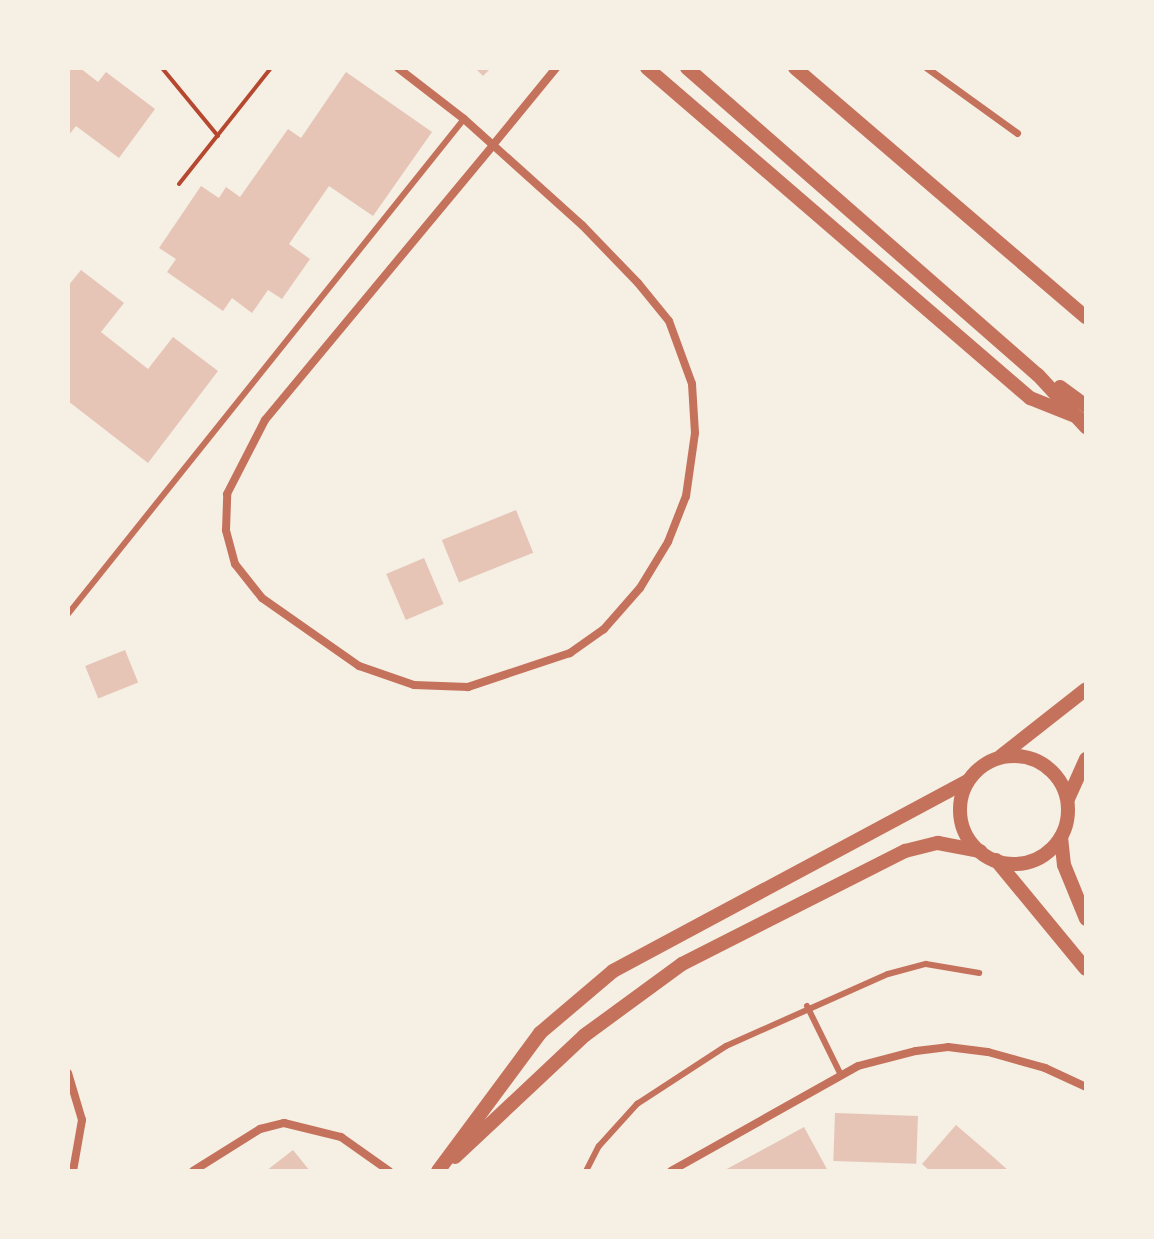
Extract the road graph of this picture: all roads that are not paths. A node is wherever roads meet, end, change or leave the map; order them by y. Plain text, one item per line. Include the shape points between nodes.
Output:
1 (398, 68) edge
2 (556, 68) edge
3 (647, 68) edge
4 (687, 68) edge
5 (795, 68) edge
6 (927, 68) edge
7 (464, 119) junction
8 (1017, 133) dead end
9 (493, 145) junction
10 (1086, 317) edge
11 (1083, 417) edge
12 (68, 614) edge
13 (1086, 689) edge
14 (997, 759) junction
15 (1086, 759) edge
16 (968, 781) junction
17 (1068, 799) junction
18 (1061, 837) junction
19 (980, 851) junction
20 (996, 860) junction
21 (1086, 919) edge
22 (1086, 969) edge
23 (979, 973) dead end
24 (807, 1006) junction
25 (68, 1073) edge
26 (841, 1075) junction
27 (1086, 1087) edge
28 (73, 1171) edge
29 (193, 1171) edge
30 (389, 1171) edge
31 (439, 1171) edge
32 (586, 1171) edge
33 (671, 1171) edge

1 - 7 street
2 - 9 street
3 - 11 street via 1030,398
4 - 11 street
5 - 10 street
6 - 8 street
7 - 9 street
7 - 12 lane
9 - 9 street via 582,225 669,321 692,384 695,433 686,496 668,542 640,588 604,629 570,653 468,687 414,685 359,666 262,598 235,564 226,530 227,494 265,420
13 - 14 street
14 - 16 street
14 - 17 street via 1027,757 1042,763 1063,785
15 - 17 street
16 - 19 street via 960,810 963,826
16 - 31 street via 613,971 540,1033
17 - 18 street
18 - 20 street via 1040,858 1025,863
18 - 21 street via 1064,865
19 - 20 street
19 - 31 street via 938,843 905,851 682,964 585,1035
20 - 22 street
23 - 24 lane via 926,964
24 - 26 lane
24 - 32 lane via 726,1046 637,1104 599,1146
25 - 28 street via 82,1120
26 - 27 street via 887,1058 948,1047 1015,1059
26 - 33 street
29 - 30 street via 235,1142 284,1123 341,1137

